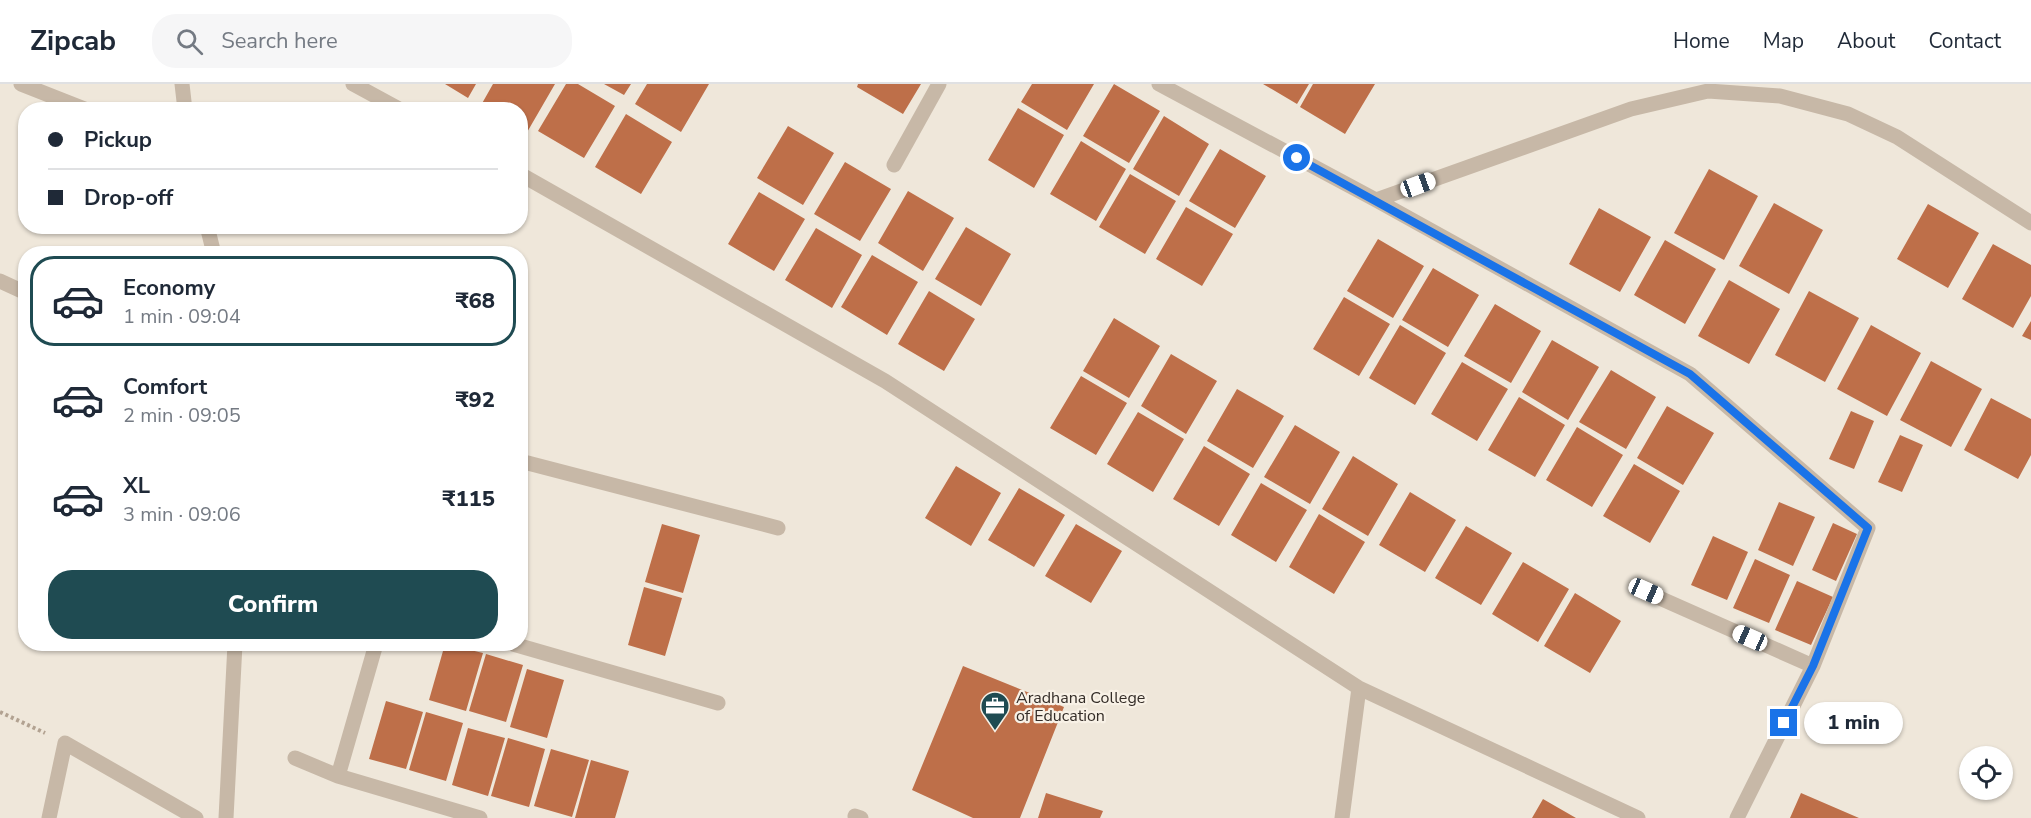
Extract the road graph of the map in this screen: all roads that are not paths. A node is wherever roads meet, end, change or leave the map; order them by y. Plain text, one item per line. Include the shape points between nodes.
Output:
1 (21, 84) edge
2 (182, 84) edge
3 (353, 84) edge
4 (939, 84) edge
5 (1159, 84) edge
6 (67, 102) edge
7 (184, 102) edge
8 (386, 102) edge
9 (894, 165) dead end
10 (528, 179) edge
11 (1376, 200) junction
12 (2031, 223) edge
13 (0, 281) edge
14 (18, 289) edge
15 (528, 463) edge
16 (778, 528) dead end
17 (1646, 591) dead end
18 (528, 648) edge
19 (235, 651) edge
20 (374, 651) edge
21 (1813, 666) junction
22 (1359, 688) junction
23 (718, 702) dead end
24 (295, 758) dead end
25 (338, 776) junction
26 (49, 818) edge
27 (196, 818) edge
28 (225, 818) edge
29 (480, 818) edge
30 (1342, 818) edge
31 (1638, 818) edge
32 (1737, 818) edge

1 - 6 street
2 - 7 street
3 - 8 street
4 - 9 street
5 - 11 street
10 - 22 street via 885,381
11 - 12 street via 1631,109 1708,91 1780,96 1848,114 1897,137
11 - 21 street via 1690,374 1868,528
13 - 14 street
15 - 16 street
17 - 21 street
18 - 23 street
19 - 28 street
20 - 25 street
21 - 32 street
22 - 30 street
22 - 31 street
24 - 25 street
25 - 29 street
26 - 27 street via 65,743

